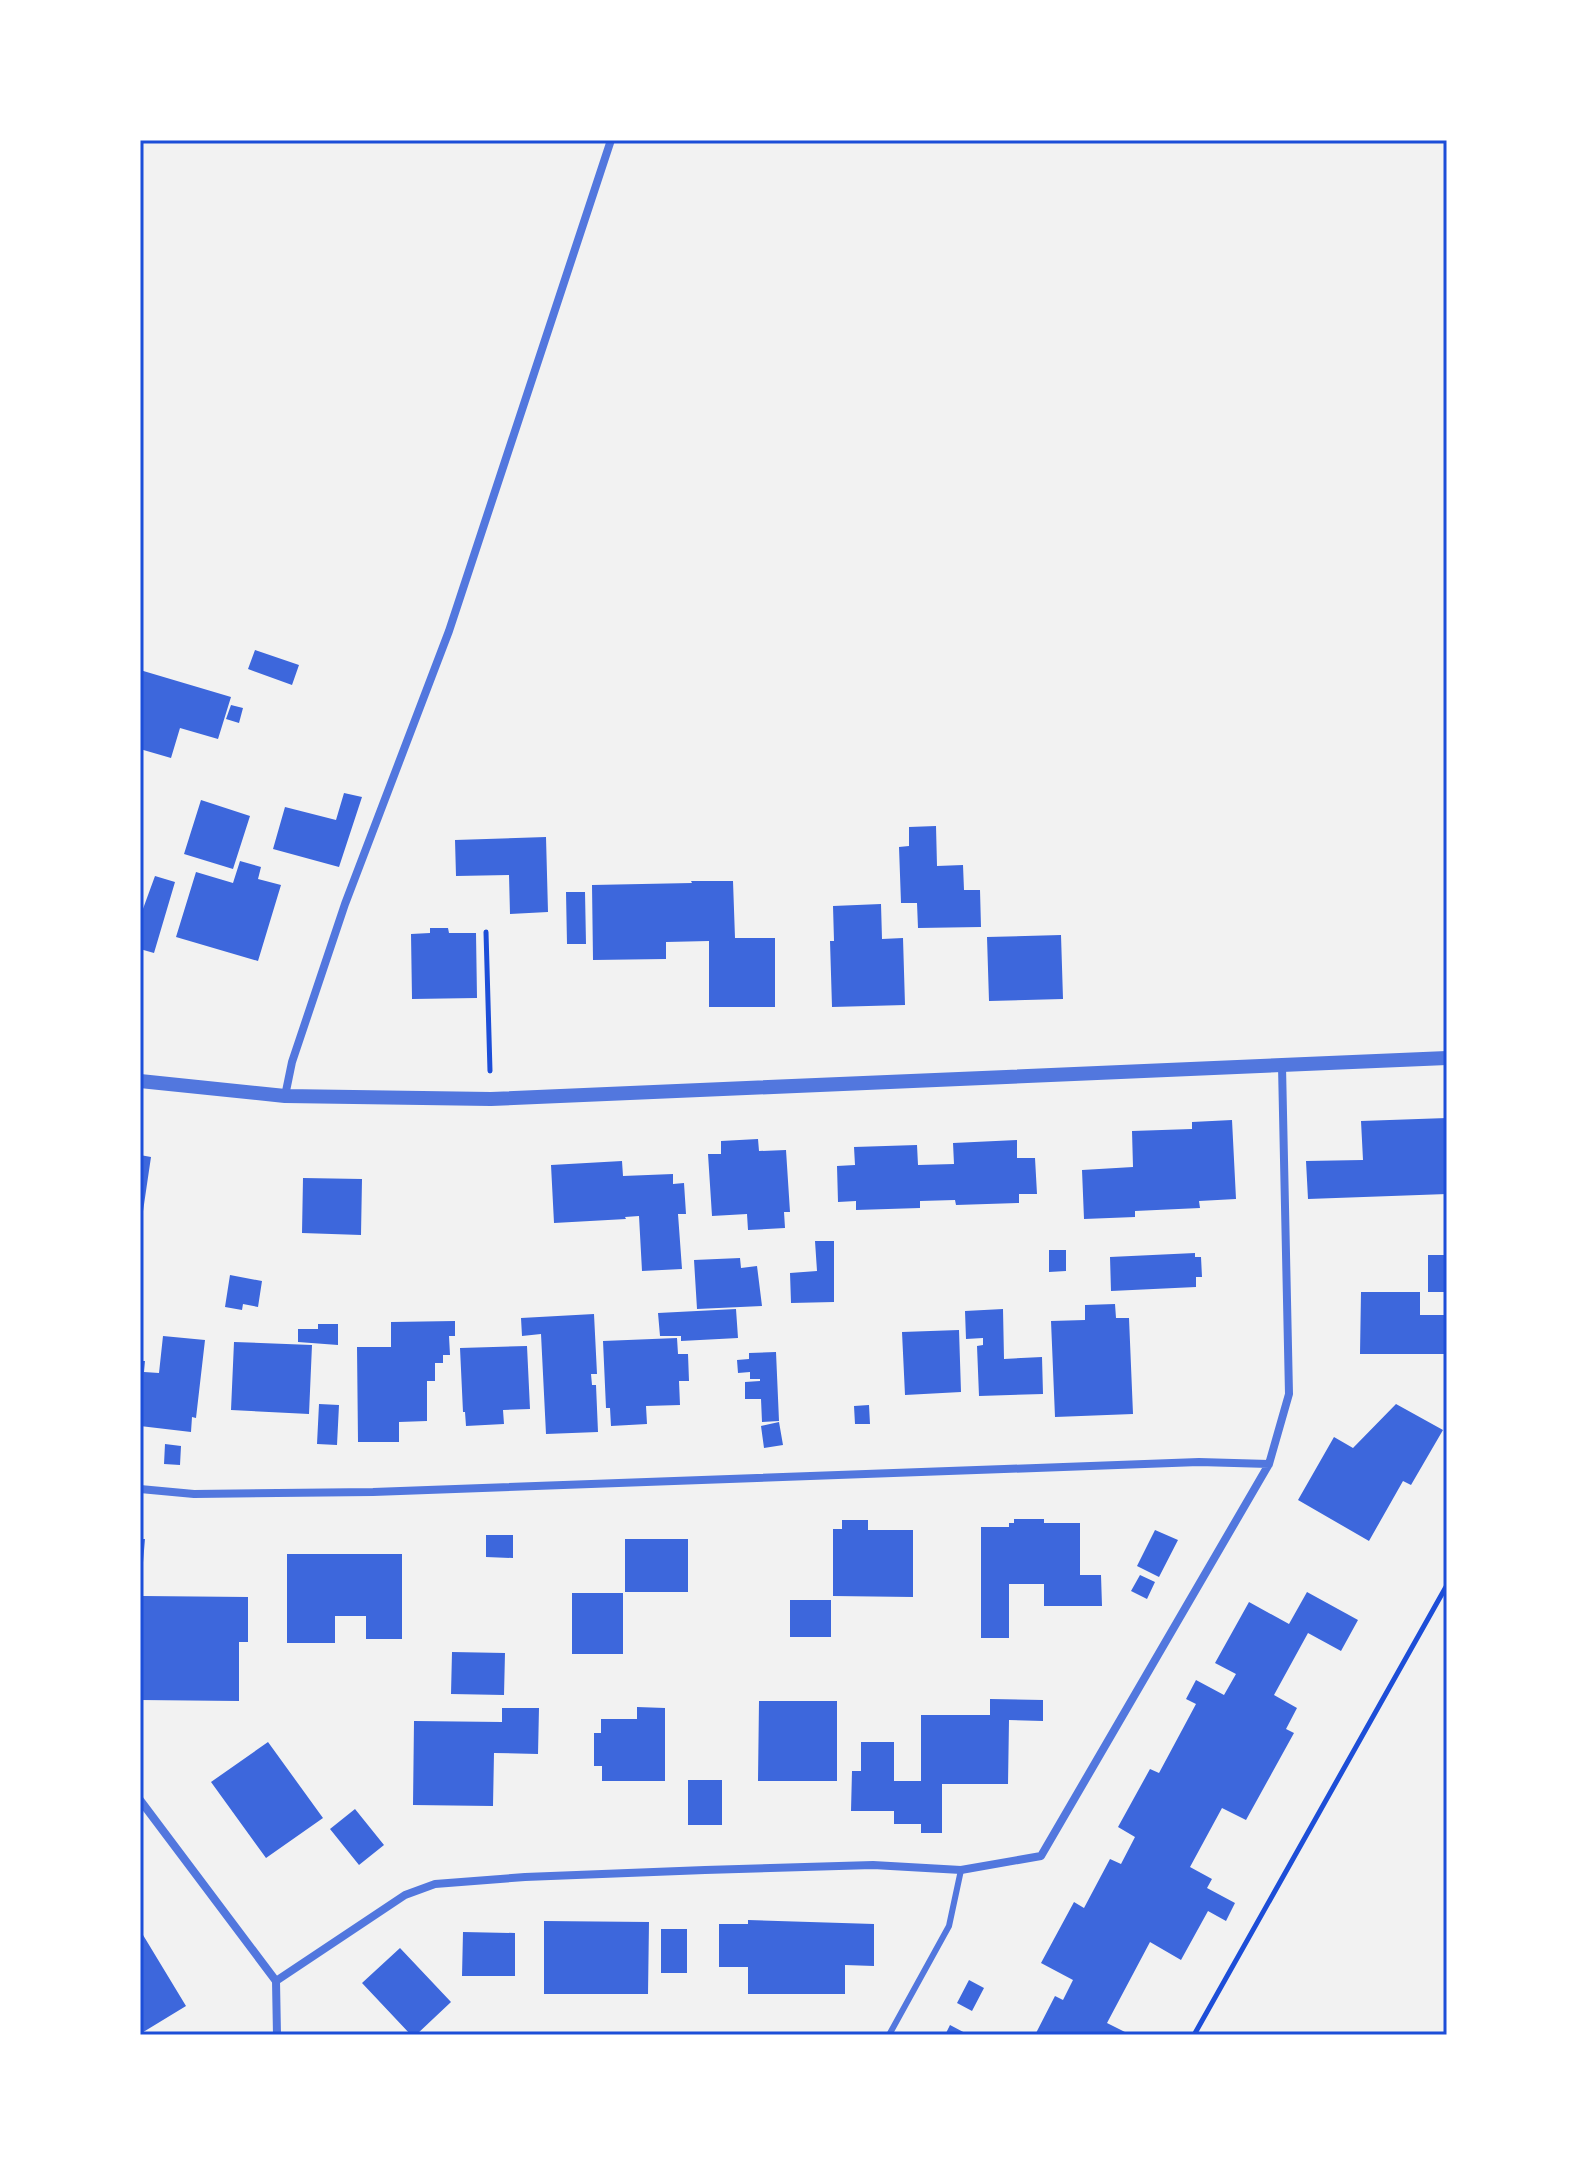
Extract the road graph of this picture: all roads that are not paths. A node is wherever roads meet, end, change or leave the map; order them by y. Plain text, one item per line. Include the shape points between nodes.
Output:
1 (611, 140) edge
2 (1447, 1058) edge
3 (1282, 1066) junction
4 (140, 1081) edge
5 (285, 1096) junction
6 (1269, 1464) junction
7 (140, 1489) edge
8 (140, 1800) edge
9 (961, 1870) junction
10 (276, 1981) junction
11 (277, 2035) edge
12 (889, 2035) edge

1 - 5 street via 449,631 345,904
2 - 3 street
3 - 5 street via 491,1099
3 - 6 street via 1289,1394
4 - 5 street
6 - 7 street via 1199,1462 373,1492 194,1494
6 - 9 street via 1041,1856
8 - 10 street
9 - 10 street via 873,1865 435,1884 405,1895
9 - 12 lane via 949,1926
10 - 11 street

